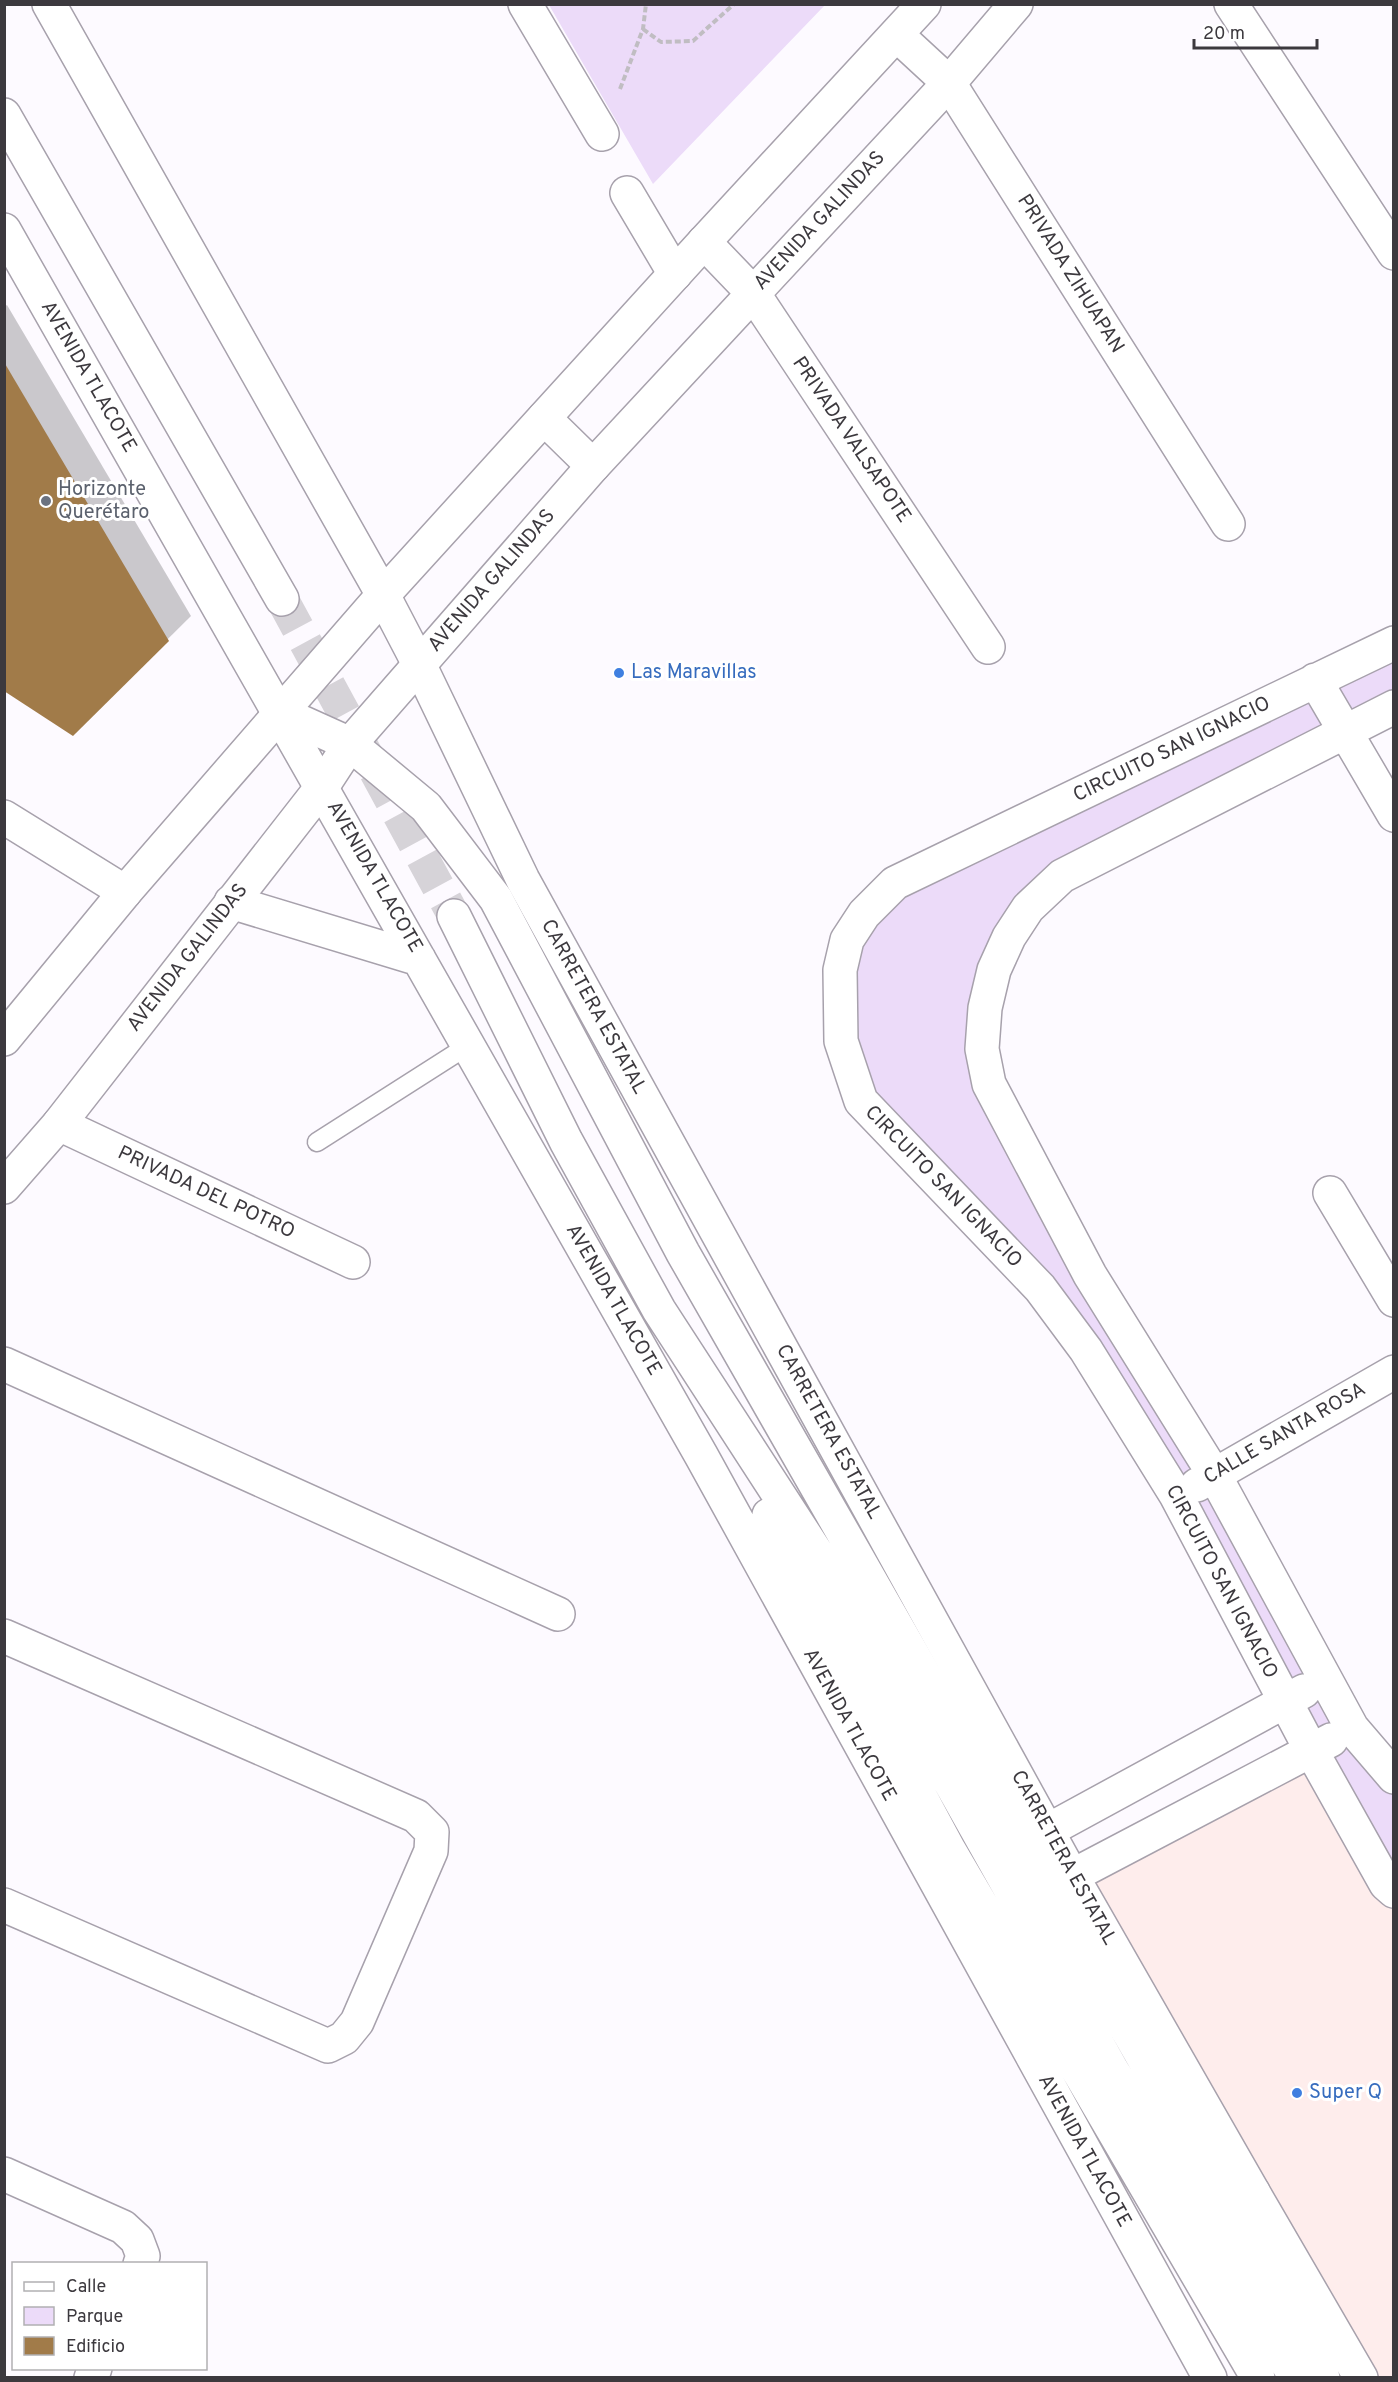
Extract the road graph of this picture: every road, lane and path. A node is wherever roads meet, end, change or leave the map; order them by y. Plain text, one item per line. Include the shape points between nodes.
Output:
1 (49, 4) edge
2 (525, 4) edge
3 (646, 4) edge
4 (734, 4) edge
5 (924, 4) edge
6 (1016, 4) edge
7 (1231, 4) edge
8 (643, 29) junction
9 (897, 35) junction
10 (949, 83) junction
11 (4, 115) edge
12 (602, 134) joint
13 (627, 193) dead end
14 (4, 230) edge
15 (704, 242) junction
16 (1394, 253) edge
17 (675, 274) junction
18 (753, 293) junction
19 (544, 418) junction
20 (593, 466) junction
21 (1228, 524) dead end
22 (383, 595) junction
23 (282, 599) tunnel mouth
24 (1394, 643) edge
25 (988, 647) dead end
26 (419, 664) junction
27 (1315, 680) junction
28 (1394, 707) edge
29 (279, 712) junction
30 (1344, 731) junction
31 (350, 744) junction
32 (322, 787) junction
33 (1394, 815) edge
34 (4, 817) edge
35 (125, 892) junction
36 (231, 902) junction
37 (454, 916) tunnel mouth
38 (419, 958) junction
39 (4, 1039) edge
40 (469, 1045) junction
41 (59, 1124) junction
42 (317, 1142) dead end
43 (4, 1186) edge
44 (1330, 1192) dead end
45 (353, 1262) dead end
46 (1394, 1300) edge
47 (659, 1310) junction
48 (4, 1364) edge
49 (1394, 1372) edge
50 (1215, 1476) junction
51 (1176, 1495) junction
52 (558, 1614) dead end
53 (4, 1636) edge
54 (1326, 1679) junction
55 (1285, 1701) junction
56 (1352, 1728) junction
57 (1311, 1750) junction
58 (1394, 1777) edge
59 (1047, 1831) junction
60 (1072, 1876) junction
61 (1394, 1891) edge
62 (4, 1905) edge
63 (4, 2174) edge
64 (141, 2262) edge
65 (1210, 2378) edge
66 (1258, 2378) edge
67 (1296, 2378) edge
68 (1323, 2378) edge
69 (1361, 2378) edge

1 - 22 street, CARRETERA ESTATAL
2 - 12 street
3 - 8 path
4 - 8 path via 693,41 661,42
5 - 9 street
6 - 10 street, AVENIDA GALINDAS
7 - 16 street
8 - 12 path
9 - 10 street, PRIVADA ZIHUAPAN
9 - 15 street
10 - 18 street, AVENIDA GALINDAS
10 - 21 street, PRIVADA ZIHUAPAN
11 - 23 street
13 - 17 street
14 - 29 street, AVENIDA TLACOTE
15 - 17 street
15 - 18 street, PRIVADA VALSAPOTE
17 - 19 street
18 - 20 street, AVENIDA GALINDAS
18 - 25 street, PRIVADA VALSAPOTE
19 - 20 street
19 - 22 street
20 - 26 street, AVENIDA GALINDAS
22 - 26 street, CARRETERA ESTATAL
22 - 29 street
24 - 27 street, CIRCUITO SAN IGNACIO
26 - 31 street, AVENIDA GALINDAS
26 - 59 street, CARRETERA ESTATAL via 523,880
27 - 30 street
27 - 51 street, CIRCUITO SAN IGNACIO via 895,883 864,914 847,940 840,970 841,1041 861,1101 1040,1288 1086,1350
28 - 30 street
29 - 31 street
29 - 32 street, AVENIDA TLACOTE
29 - 35 street
30 - 33 street
30 - 50 street via 1062,876 1028,908 1009,937 994,970 985,1008 982,1049 989,1084 1090,1275
31 - 32 street, AVENIDA GALINDAS
31 - 68 street via 426,807 496,899 683,1253
32 - 36 street, AVENIDA GALINDAS
32 - 38 street, AVENIDA TLACOTE
34 - 35 street
35 - 39 street
36 - 38 street
36 - 41 street, AVENIDA GALINDAS
37 - 47 street, AVENIDA TLACOTE via 566,1141
38 - 40 street, AVENIDA TLACOTE
40 - 42 lane
40 - 65 street, AVENIDA TLACOTE via 701,1455
41 - 43 street, AVENIDA GALINDAS
41 - 45 street, PRIVADA DEL POTRO
44 - 46 street
47 - 66 street via 948,1848
47 - 67 street, AVENIDA TLACOTE via 851,1606 1112,2070
48 - 52 street
49 - 50 street, CALLE SANTA ROSA
50 - 51 street, CALLE SANTA ROSA
50 - 54 street
51 - 55 street, CIRCUITO SAN IGNACIO
53 - 62 street via 416,1816 432,1832 431,1851 357,2022 344,2038 328,2046
54 - 55 street
54 - 56 street
55 - 57 street, CIRCUITO SAN IGNACIO
55 - 59 street
56 - 57 street
56 - 58 street
57 - 60 street
57 - 61 street, CIRCUITO SAN IGNACIO via 1386,1884
59 - 60 street, CARRETERA ESTATAL
60 - 69 street, CARRETERA ESTATAL
63 - 64 street via 123,2228 137,2240 143,2256

